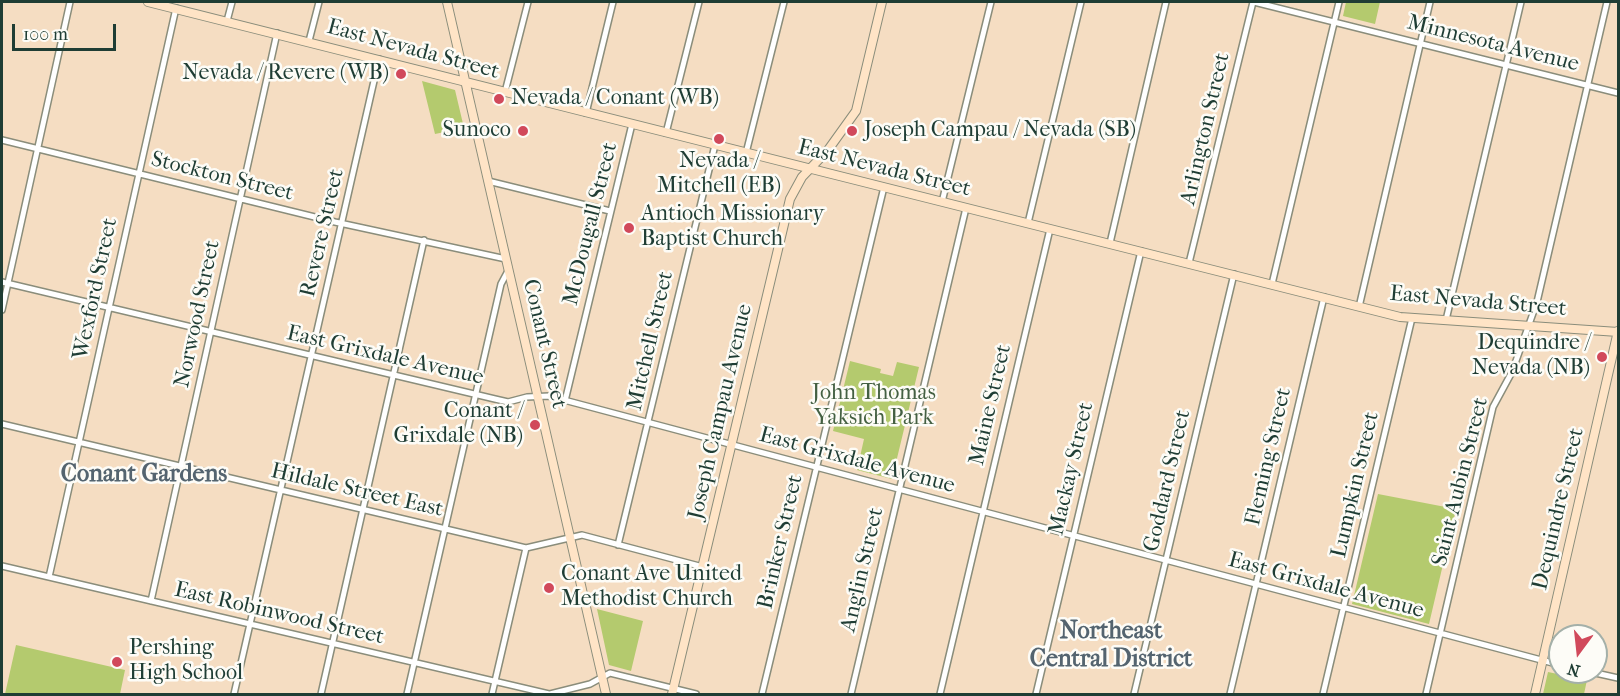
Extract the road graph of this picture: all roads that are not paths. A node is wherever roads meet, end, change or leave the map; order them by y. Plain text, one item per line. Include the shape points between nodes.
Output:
1 (69, 2) edge
2 (148, 2) edge
3 (232, 2) edge
4 (319, 2) edge
5 (447, 2) edge
6 (528, 2) edge
7 (613, 2) edge
8 (699, 2) edge
9 (784, 2) edge
10 (882, 2) edge
11 (991, 2) edge
12 (1081, 2) edge
13 (1166, 2) edge
14 (1253, 2) edge
15 (1339, 2) edge
16 (1430, 2) edge
17 (1521, 2) edge
18 (1607, 2) edge
19 (176, 8) junction
20 (227, 21) junction
21 (1334, 21) junction
22 (277, 33) junction
23 (309, 41) junction
24 (1420, 43) junction
25 (379, 59) junction
26 (1506, 64) junction
27 (466, 82) junction
28 (1588, 85) junction
29 (505, 92) junction
30 (1618, 93) edge
31 (586, 113) junction
32 (632, 124) junction
33 (666, 133) junction
34 (2, 140) edge
35 (715, 145) junction
36 (38, 148) junction
37 (746, 153) junction
38 (809, 168) junction
39 (139, 173) junction
40 (488, 181) junction
41 (884, 187) junction
42 (240, 199) junction
43 (942, 202) junction
44 (966, 208) junction
45 (610, 211) junction
46 (342, 222) junction
47 (1028, 223) junction
48 (1050, 229) junction
49 (424, 240) junction
50 (1110, 243) junction
51 (1142, 251) junction
52 (506, 259) junction
53 (1190, 263) junction
54 (508, 271) junction
55 (1234, 274) junction
56 (4, 283) edge
57 (1272, 284) junction
58 (1324, 297) junction
59 (1359, 307) junction
60 (109, 308) junction
61 (2, 310) edge
62 (1412, 318) junction
63 (1446, 320) junction
64 (1529, 326) junction
65 (211, 332) junction
66 (1618, 332) edge
67 (312, 356) junction
68 (393, 375) junction
69 (475, 394) junction
70 (537, 396) junction
71 (566, 401) junction
72 (649, 423) junction
73 (2, 424) edge
74 (79, 442) junction
75 (732, 445) junction
76 (181, 466) junction
77 (816, 468) junction
78 (281, 490) junction
79 (900, 490) junction
80 (363, 509) junction
81 (983, 512) junction
82 (444, 529) junction
83 (570, 536) junction
84 (1073, 536) junction
85 (619, 545) junction
86 (526, 548) junction
87 (1166, 561) junction
88 (2, 566) edge
89 (703, 567) junction
90 (49, 577) junction
91 (1256, 585) junction
92 (151, 601) junction
93 (1344, 608) junction
94 (250, 624) junction
95 (1440, 634) junction
96 (332, 644) junction
97 (1542, 662) junction
98 (414, 663) junction
99 (1548, 663) edge
100 (602, 677) junction
101 (495, 682) junction
102 (673, 692) edge
103 (234, 694) edge
104 (321, 694) edge
105 (407, 694) edge
106 (492, 694) edge
107 (549, 694) edge
108 (606, 694) edge
109 (696, 694) edge
110 (762, 694) edge
111 (851, 694) edge
112 (940, 694) edge
113 (1036, 694) edge
114 (1134, 694) edge
115 (1230, 694) edge
116 (1323, 694) edge
117 (1426, 694) edge
118 (1535, 694) edge

1 - 36 street
2 - 19 street, East Nevada Street
3 - 20 street
4 - 23 street
5 - 27 street, Conant Street
6 - 29 street
7 - 31 street
8 - 33 street
9 - 37 street
10 - 38 street, Joseph Campau Avenue via 856,111 828,150
11 - 43 street
12 - 47 street
13 - 50 street
14 - 21 street, Minnesota Avenue
14 - 53 street, Arlington Street
15 - 21 street
16 - 24 street
17 - 26 street
18 - 28 street, Saint Aubin Street
19 - 20 street, East Nevada Street
19 - 39 street, Wexford Street
20 - 22 street, East Nevada Street
21 - 24 street, Minnesota Avenue
21 - 57 street
22 - 23 street, East Nevada Street
22 - 42 street, Norwood Street
23 - 25 street, East Nevada Street
24 - 26 street, Minnesota Avenue
24 - 59 street
25 - 27 street, East Nevada Street
25 - 46 street, Revere Street
26 - 28 street, Minnesota Avenue
26 - 63 street
27 - 29 street, East Nevada Street
27 - 40 street, Conant Street
28 - 30 street, Minnesota Avenue
28 - 64 street, Saint Aubin Street
29 - 31 street, East Nevada Street
31 - 32 street, East Nevada Street
32 - 33 street, East Nevada Street
32 - 45 street, McDougall Street
33 - 35 street, East Nevada Street
34 - 36 street, Stockton Street
35 - 37 street, East Nevada Street
35 - 72 street, Mitchell Street
36 - 39 street, Stockton Street
36 - 56 street
37 - 38 street, East Nevada Street
38 - 41 street, East Nevada Street
38 - 75 street, Joseph Campau Avenue via 790,199
39 - 42 street, Stockton Street
39 - 60 street, Wexford Street
40 - 45 street
40 - 52 street, Conant Street
41 - 43 street, East Nevada Street
41 - 77 street, Brinker Street
42 - 46 street, Stockton Street
42 - 65 street, Norwood Street
43 - 44 street, East Nevada Street
44 - 47 street, East Nevada Street
44 - 79 street, Anglin Street
45 - 71 street, McDougall Street
46 - 49 street, Stockton Street
46 - 67 street, Revere Street
47 - 48 street, East Nevada Street
48 - 50 street, East Nevada Street
48 - 81 street, Maine Street
49 - 52 street, Stockton Street
49 - 68 street
50 - 51 street, East Nevada Street
51 - 53 street, East Nevada Street
51 - 84 street, Mackay Street
52 - 54 street, Conant Street
53 - 55 street, East Nevada Street
54 - 69 street via 501,284
54 - 70 street, Conant Street
55 - 57 street, East Nevada Street
55 - 87 street, Goddard Street
56 - 60 street, East Grixdale Avenue
56 - 61 street
57 - 58 street, East Nevada Street
58 - 59 street, East Nevada Street
58 - 91 street, Fleming Street
59 - 62 street, East Nevada Street
60 - 65 street, East Grixdale Avenue
60 - 74 street, Wexford Street
62 - 63 street, East Nevada Street
62 - 93 street, Lumpkin Street
63 - 64 street, East Nevada Street
64 - 66 street, East Nevada Street
64 - 95 street, Saint Aubin Street via 1512,372 1493,407
65 - 67 street, East Grixdale Avenue
65 - 76 street, Norwood Street
66 - 97 street, Dequindre Street
67 - 68 street, East Grixdale Avenue
67 - 78 street, Revere Street
68 - 69 street, East Grixdale Avenue
68 - 80 street
69 - 70 street, East Grixdale Avenue via 508,402
69 - 82 street
70 - 71 street, East Grixdale Avenue
70 - 83 street, Conant Street
71 - 72 street, East Grixdale Avenue
72 - 75 street, East Grixdale Avenue
72 - 85 street, Mitchell Street
73 - 74 street, Hildale Street East
74 - 76 street, Hildale Street East
74 - 90 street, Wexford Street
75 - 77 street, East Grixdale Avenue
75 - 89 street, Joseph Campau Avenue
76 - 78 street, Hildale Street East
76 - 92 street, Norwood Street
77 - 79 street, East Grixdale Avenue
77 - 110 street, Brinker Street
78 - 80 street, Hildale Street East
78 - 94 street, Revere Street
79 - 81 street, East Grixdale Avenue
79 - 111 street, Anglin Street
80 - 82 street, Hildale Street East
80 - 96 street
81 - 84 street, East Grixdale Avenue
81 - 112 street, Maine Street
82 - 86 street, Hildale Street East
82 - 98 street
83 - 85 street, Hildale Street East via 582,535
83 - 86 street, Hildale Street East
83 - 100 street, Conant Street
84 - 87 street, East Grixdale Avenue
84 - 113 street, Mackay Street
85 - 89 street, Hildale Street East
86 - 101 street
87 - 91 street, East Grixdale Avenue
87 - 114 street, Goddard Street
88 - 90 street, East Robinwood Street
89 - 102 street, Joseph Campau Avenue
90 - 92 street, East Robinwood Street
91 - 93 street, East Grixdale Avenue
91 - 115 street, Fleming Street
92 - 94 street, East Robinwood Street
93 - 95 street, East Grixdale Avenue
93 - 116 street, Lumpkin Street
94 - 96 street, East Robinwood Street
94 - 103 street, Revere Street
95 - 97 street, East Grixdale Avenue
95 - 117 street, Saint Aubin Street
96 - 98 street, East Robinwood Street
96 - 104 street
97 - 99 street, East Grixdale Avenue
97 - 118 street, Dequindre Street
98 - 101 street, East Robinwood Street
98 - 105 street
100 - 102 street, East Robinwood Street via 615,673
100 - 107 street, East Robinwood Street via 590,684
100 - 108 street, Conant Street
101 - 106 street
101 - 107 street, East Robinwood Street
102 - 109 street, East Robinwood Street

